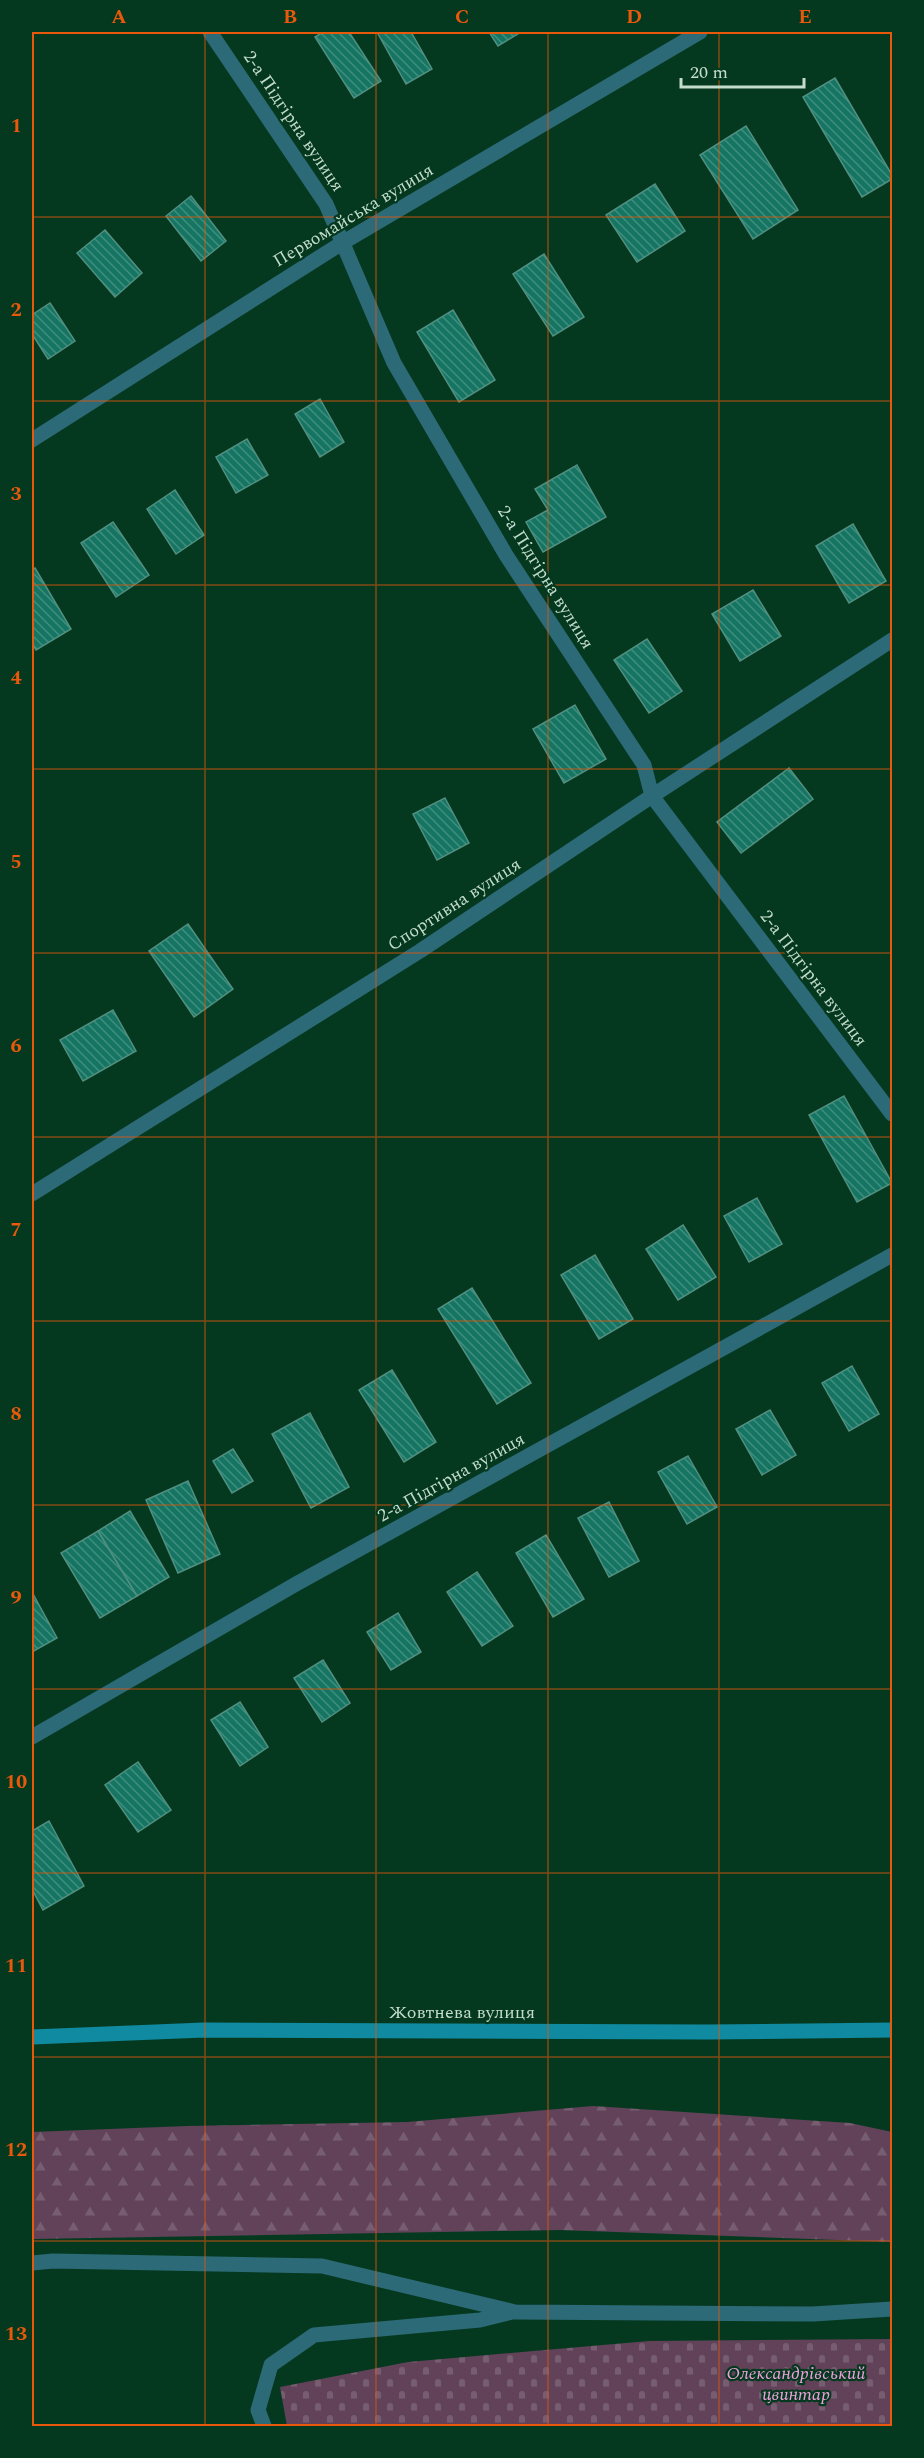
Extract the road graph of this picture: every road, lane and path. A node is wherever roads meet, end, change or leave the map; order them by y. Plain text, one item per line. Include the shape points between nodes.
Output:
1 (210, 32) edge
2 (700, 32) edge
3 (342, 243) junction
4 (32, 440) edge
5 (892, 640) edge
6 (651, 796) junction
7 (892, 1114) edge
8 (32, 1194) edge
9 (892, 1255) edge
10 (32, 1737) edge
11 (892, 2030) edge
12 (32, 2037) edge
13 (32, 2263) edge
14 (892, 2309) edge
15 (515, 2312) junction
16 (264, 2427) edge

1 - 3 street, 2-а Підгірна вулиця via 326,204
2 - 3 street, Первомайська вулиця
3 - 4 street, Первомайська вулиця
3 - 6 street, 2-а Підгірна вулиця via 394,363 506,555 644,765
5 - 6 street, Спортивна вулиця
6 - 7 street, 2-а Підгірна вулиця
6 - 8 street, Спортивна вулиця via 420,951
9 - 10 street, 2-а Підгірна вулиця via 296,1584
11 - 12 street, Жовтнева вулиця via 204,2030
13 - 15 street via 322,2266
14 - 15 street via 813,2314
15 - 16 street via 480,2320 314,2335 271,2365 258,2410

